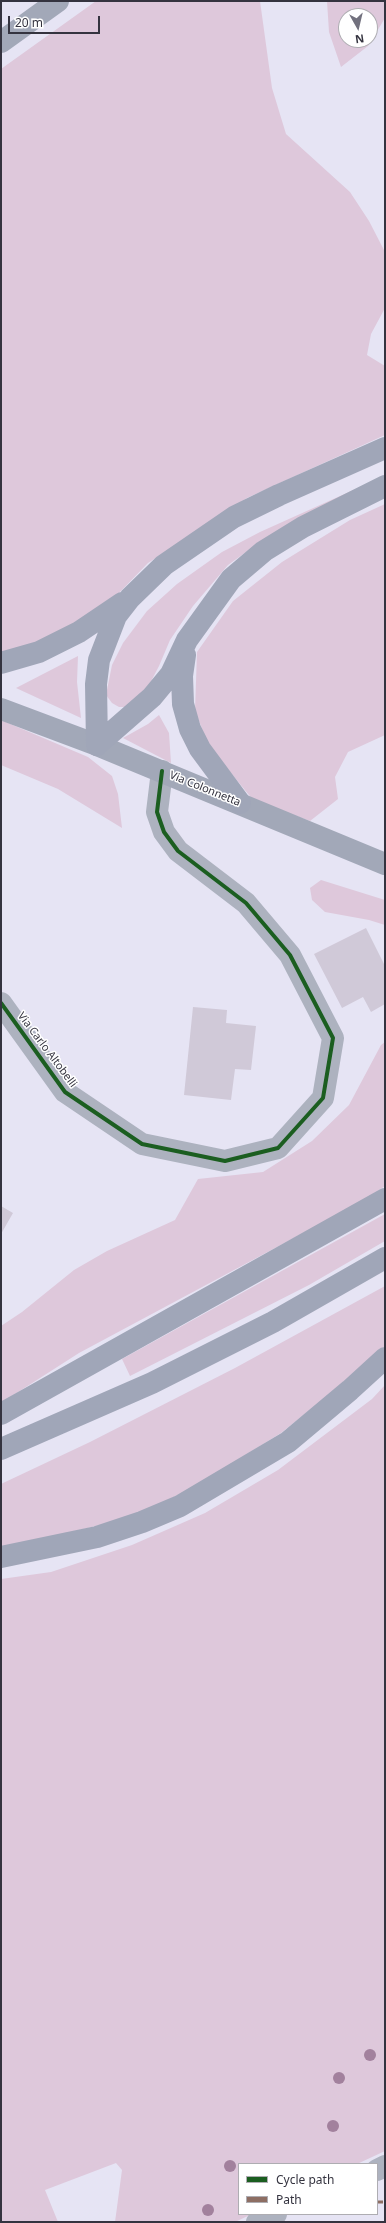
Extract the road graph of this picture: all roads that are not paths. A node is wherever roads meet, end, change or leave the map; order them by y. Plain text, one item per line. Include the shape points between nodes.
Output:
1 (58, 1) edge
2 (1, 42) edge
3 (385, 448) edge
4 (385, 486) edge
5 (130, 598) junction
6 (187, 640) junction
7 (1, 663) edge
8 (1, 708) edge
9 (97, 745) junction
10 (162, 771) junction
11 (240, 803) junction
12 (385, 864) edge
13 (1, 1003) edge
14 (385, 1199) edge
15 (385, 1258) edge
16 (385, 1358) edge
17 (1, 1414) edge
18 (1, 1450) edge
19 (1, 1556) edge
20 (274, 2215) edge
21 (257, 2222) edge

1 - 2 main road
3 - 5 highway via 234,517 164,565
4 - 6 highway via 303,527 264,551 231,579
5 - 7 highway via 80,632 39,652
5 - 9 highway via 116,616 99,660 96,684
6 - 9 highway via 170,674 152,697
6 - 11 highway via 182,683 183,704 190,729 200,749
8 - 9 main road, Via Colonnetta
9 - 10 main road, Via Colonnetta
10 - 11 main road, Via Colonnetta
10 - 13 street, Via Carlo Altobelli via 157,812 164,832 178,851 246,903 290,955 333,1038 323,1098 278,1148 232,1160 225,1161 142,1144 65,1092
11 - 12 main road, Via Colonnetta
14 - 17 highway
15 - 18 highway via 273,1322 152,1383
16 - 19 highway via 288,1442 180,1506 97,1537
20 - 21 street

